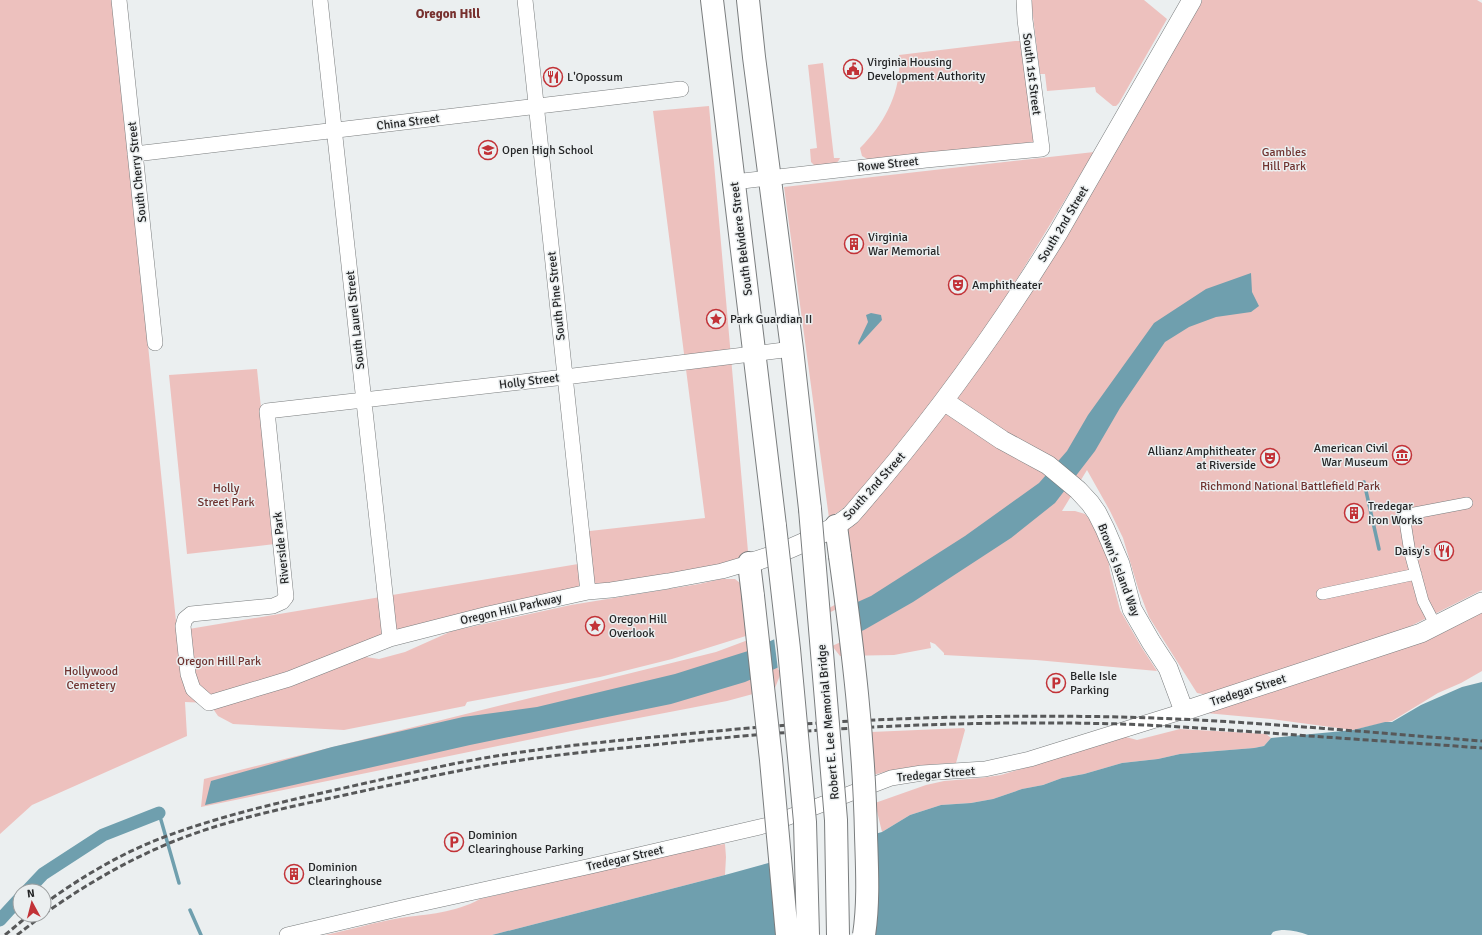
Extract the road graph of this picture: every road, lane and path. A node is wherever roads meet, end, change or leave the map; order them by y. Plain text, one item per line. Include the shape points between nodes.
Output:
1 (119, 0) edge
2 (320, 0) edge
3 (525, 0) edge
4 (712, 0) edge
5 (748, 0) edge
6 (1024, 0) edge
7 (1188, 1) edge
8 (681, 89) dead end
9 (536, 107) junction
10 (334, 130) junction
11 (1042, 149) joint
12 (135, 154) junction
13 (770, 178) junction
14 (734, 182) junction
15 (155, 343) dead end
16 (792, 349) junction
17 (754, 354) junction
18 (565, 377) junction
19 (364, 401) junction
20 (944, 401) junction
21 (266, 411) joint
22 (1467, 503) dead end
23 (836, 526) junction
24 (749, 563) junction
25 (1416, 574) junction
26 (588, 592) junction
27 (1322, 594) dead end
28 (1482, 602) edge
29 (1436, 626) junction
30 (390, 639) junction
31 (193, 689) joint
32 (1184, 711) junction
33 (287, 935) edge
34 (787, 935) edge
35 (808, 935) edge
36 (838, 935) edge
37 (864, 935) edge

1 - 12 street, South Cherry Street
2 - 10 street, South Laurel Street
3 - 9 street, South Pine Street
4 - 14 main road, South Belvidere Street
5 - 13 main road
6 - 11 street, South 1st Street
7 - 20 street, South 2nd Street via 1058,234
8 - 9 street, China Street
9 - 10 street, China Street
9 - 18 street, South Pine Street
10 - 12 street, China Street
10 - 19 street, South Laurel Street
11 - 13 street, Rowe Street
12 - 15 street, South Cherry Street
13 - 14 street, Rowe Street
13 - 16 main road
14 - 17 main road, South Belvidere Street
16 - 17 street, Holly Street
16 - 36 main road, Robert E. Lee Memorial Bridge, bridge via 810,508 836,820
17 - 18 street, Holly Street
17 - 35 main road, South Belvidere Street, bridge via 789,649 805,822
18 - 19 street, Holly Street
18 - 26 street, South Pine Street
19 - 21 street, Holly Street
19 - 30 street, South Laurel Street
20 - 23 street, South 2nd Street via 851,515
20 - 32 street, Brown's Island Way via 1002,440 1048,465 1078,490 1097,513 1120,564 1132,609 1168,668
21 - 31 street, Riverside Park via 286,597 273,606 191,614 185,619 188,674
22 - 25 street via 1404,515
23 - 24 street, Oregon Hill Parkway via 769,557
23 - 37 main road, bridge via 853,650 863,752 866,854
24 - 26 street, Oregon Hill Parkway via 673,580
24 - 34 main road, bridge
25 - 27 street
25 - 29 street via 1423,601
26 - 30 street, Oregon Hill Parkway via 495,612
28 - 29 street, Tredegar Street
29 - 32 street, Tredegar Street
30 - 31 street, Oregon Hill Parkway via 289,679 209,703
32 - 33 street, Tredegar Street via 1030,759 985,770 922,773 891,778 768,825

